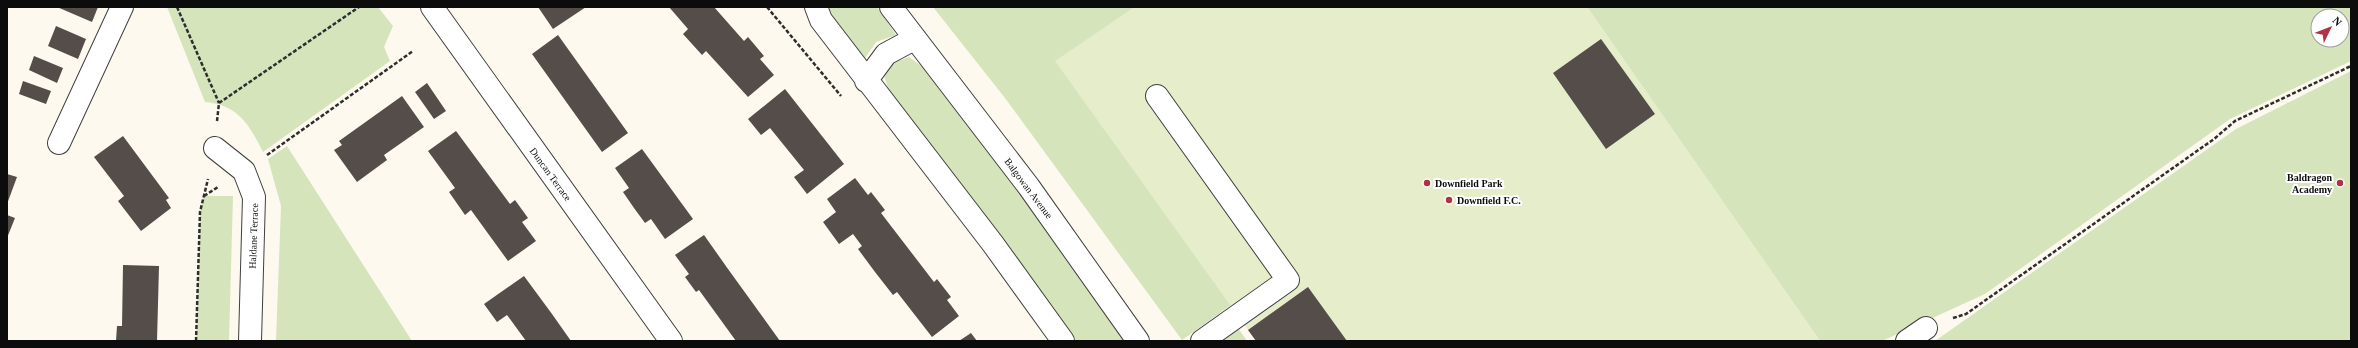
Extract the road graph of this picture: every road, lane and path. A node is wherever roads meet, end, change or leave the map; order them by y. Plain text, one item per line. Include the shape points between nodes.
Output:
1 (122, 7) edge
2 (177, 7) edge
3 (359, 7) edge
4 (432, 7) edge
5 (816, 7) edge
6 (891, 7) edge
7 (914, 39) junction
8 (413, 51) dead end
9 (2351, 66) edge
10 (866, 80) junction
11 (1157, 96) dead end
12 (219, 103) junction
13 (59, 143) dead end
14 (215, 148) junction
15 (273, 151) dead end
16 (1926, 328) joint
17 (196, 341) edge
18 (250, 341) edge
19 (671, 341) edge
20 (1063, 341) edge
21 (1138, 341) edge
22 (1202, 341) edge
23 (1907, 341) edge

1 - 13 street
2 - 12 path
3 - 12 path
4 - 19 street, Duncan Terrace
5 - 10 street via 821,20
6 - 7 street, Balgowan Avenue
7 - 10 street via 886,54
7 - 21 street, Balgowan Avenue via 1029,187
8 - 15 path
9 - 16 path via 2234,122 2214,139 1966,314
10 - 20 street via 993,244
11 - 22 street via 1288,280
12 - 14 path
14 - 17 path via 200,212
14 - 18 street, Haldane Terrace via 244,171 254,196
16 - 23 street

